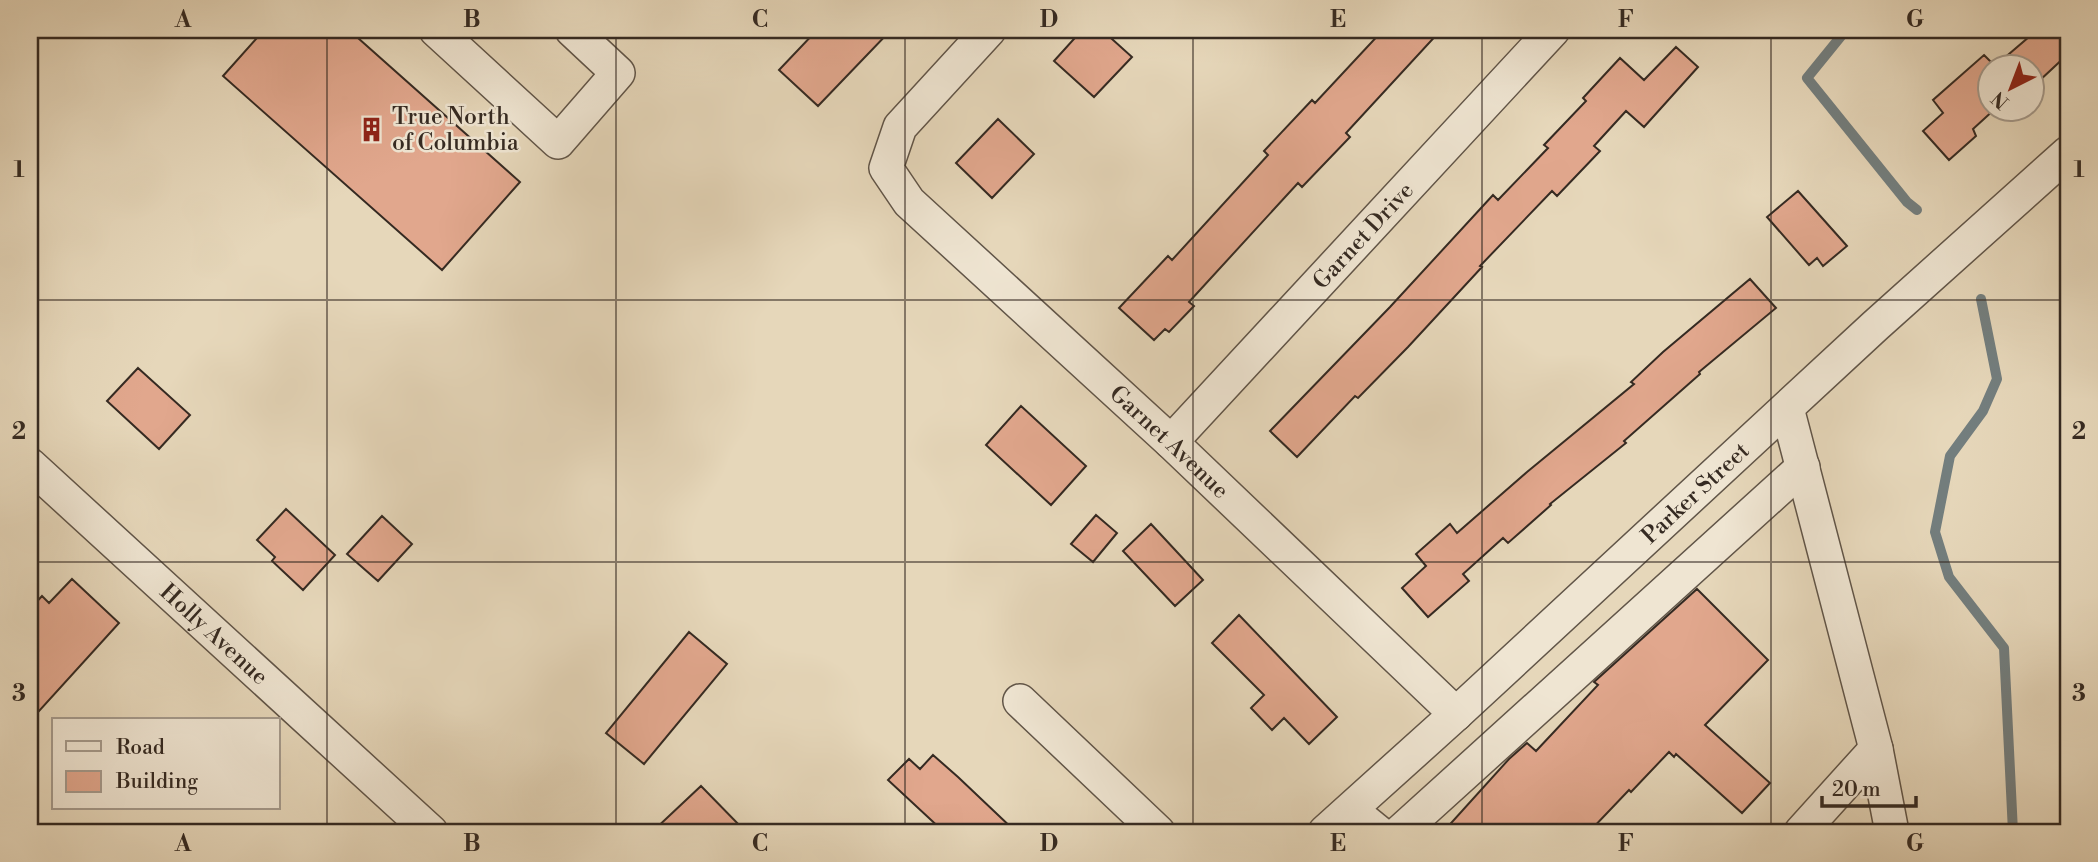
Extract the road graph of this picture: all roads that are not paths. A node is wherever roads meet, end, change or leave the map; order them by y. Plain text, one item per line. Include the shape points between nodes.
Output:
1 (436, 30) edge
2 (572, 30) edge
3 (989, 30) edge
4 (1553, 30) edge
5 (2064, 165) edge
6 (1787, 408) junction
7 (1171, 442) junction
8 (1803, 467) junction
9 (35, 481) edge
10 (1020, 701) dead end
11 (1457, 714) junction
12 (1876, 749) junction
13 (1351, 810) junction
14 (431, 832) edge
15 (1158, 832) edge
16 (1325, 832) edge
17 (1378, 832) edge
18 (1399, 832) edge
19 (1801, 832) edge
20 (1892, 832) edge

1 - 2 street via 558,142 618,73
3 - 7 street, Garnet Avenue via 900,127 886,168 909,202
4 - 7 street, Garnet Drive
5 - 6 street, Parker Street
6 - 8 street
6 - 11 street, Parker Street
7 - 11 street, Garnet Avenue
8 - 12 street
8 - 18 street
9 - 14 street, Holly Avenue
10 - 15 street
11 - 13 street, Parker Street
12 - 19 street
12 - 20 street
13 - 16 street, Parker Street
13 - 17 street

